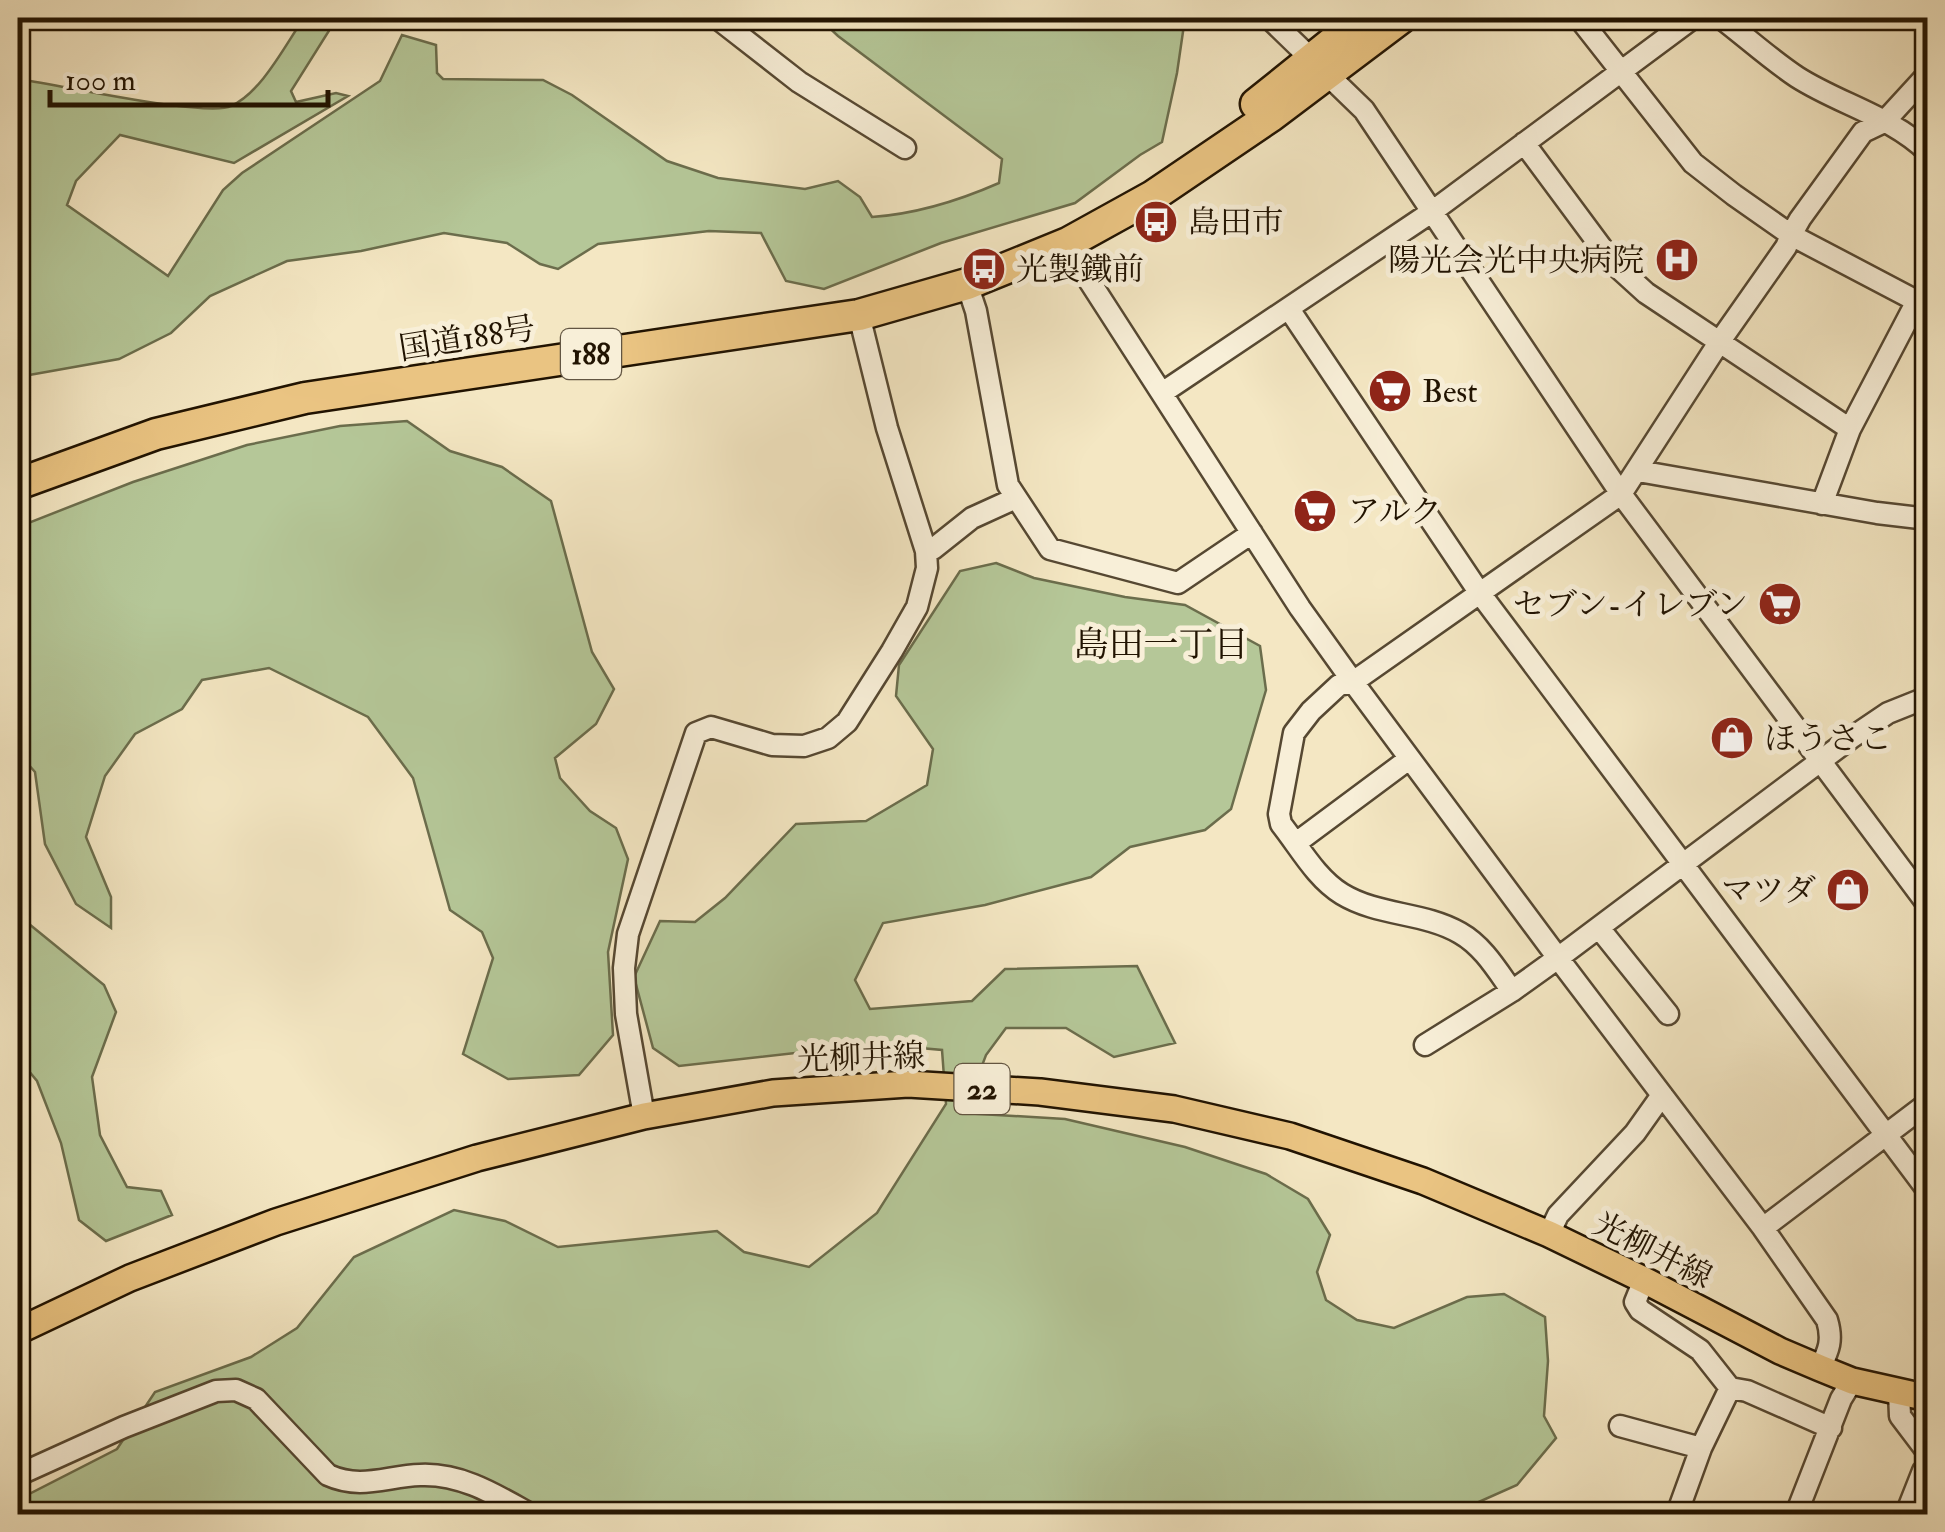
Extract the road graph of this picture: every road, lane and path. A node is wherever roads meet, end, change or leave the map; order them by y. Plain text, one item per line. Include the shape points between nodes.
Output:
1 (717, 18) edge
2 (1269, 18) edge
3 (1363, 18) edge
4 (1401, 18) edge
5 (1579, 18) edge
6 (1693, 18) edge
7 (1722, 18) edge
8 (1318, 66) junction
9 (1621, 72) junction
10 (1928, 74) edge
11 (1884, 122) junction
12 (1524, 143) junction
13 (905, 148) dead end
14 (1928, 152) edge
15 (1433, 210) junction
16 (1790, 234) junction
17 (1068, 243) junction
18 (967, 284) junction
19 (1922, 304) edge
20 (1289, 309) junction
21 (859, 315) junction
22 (1720, 341) junction
23 (1162, 393) junction
24 (1850, 429) junction
25 (1638, 471) junction
26 (18, 484) edge
27 (1621, 494) junction
28 (1016, 498) junction
29 (1822, 504) junction
30 (1928, 519) edge
31 (1252, 533) junction
32 (926, 550) junction
33 (1479, 592) junction
34 (1353, 682) junction
35 (1928, 698) edge
36 (1409, 759) junction
37 (1820, 762) junction
38 (1296, 844) junction
39 (1685, 864) junction
40 (1928, 905) edge
41 (1599, 928) junction
42 (1558, 958) junction
43 (1512, 991) junction
44 (1668, 1014) dead end
45 (1425, 1045) dead end
46 (1662, 1096) junction
47 (1928, 1103) edge
48 (644, 1116) junction
49 (1886, 1135) junction
50 (1928, 1191) edge
51 (1764, 1228) junction
52 (1548, 1234) junction
53 (1644, 1280) junction
54 (18, 1331) edge
55 (1820, 1368) junction
56 (1852, 1381) junction
57 (1730, 1388) junction
58 (1900, 1392) junction
59 (1928, 1398) edge
60 (1620, 1426) dead end
61 (1832, 1428) junction
62 (1701, 1448) junction
63 (1928, 1453) edge
64 (1928, 1467) edge
65 (18, 1474) edge
66 (530, 1514) edge
67 (1677, 1514) edge
68 (1796, 1514) edge
69 (1906, 1514) edge

1 - 13 street via 800,82
2 - 8 street
3 - 8 highway, 国道188号 / 188
4 - 8 highway, 国道188号 / 188
5 - 9 street
6 - 9 street
7 - 11 street via 1798,78
8 - 15 street via 1364,110
8 - 17 highway, 国道188号 / 188 via 1258,101 1153,196
9 - 12 street
9 - 16 street via 1693,163
10 - 11 street
11 - 14 street
11 - 16 street via 1863,132
12 - 15 street
12 - 22 street via 1613,264
15 - 20 street
15 - 27 street
16 - 19 street
16 - 22 street
17 - 18 highway, 国道188号 / 188
17 - 23 street
18 - 21 highway, 国道188号 / 188
18 - 28 street
19 - 24 street
20 - 23 street
20 - 33 street
21 - 26 highway, 国道188号 / 188 via 305,398 156,434
21 - 32 street via 886,428
22 - 24 street
22 - 25 street
23 - 31 street
24 - 29 street
25 - 27 street
25 - 29 street
27 - 33 street
27 - 37 street
28 - 31 street via 1050,549 1178,582
28 - 32 street
29 - 30 street
31 - 34 street
32 - 48 street via 917,607 847,722 828,738 772,745 712,727 696,733 628,934 626,1014
33 - 34 street
33 - 39 street
34 - 36 street
34 - 38 street via 1339,685 1294,734 1279,814
35 - 37 street via 1888,714
36 - 38 street
36 - 42 street
37 - 39 street
37 - 40 street
38 - 43 street via 1324,882 1346,896 1463,934
39 - 41 street
39 - 49 street
41 - 42 street
41 - 44 street
42 - 43 street
42 - 46 street
43 - 45 street
46 - 51 street
46 - 52 street
47 - 49 street
48 - 52 main road, 光柳井線 / 22 via 773,1093 908,1084 1059,1094 1290,1136 1423,1181
48 - 54 main road, 光柳井線 / 22 via 477,1158 276,1222 130,1278
49 - 50 street
49 - 51 street
51 - 55 street via 1827,1320 1832,1335
52 - 53 main road, 光柳井線 / 22
53 - 55 main road, 光柳井線 / 22
53 - 57 street via 1635,1302 1640,1310 1700,1350
55 - 56 main road, 光柳井線 / 22
56 - 58 main road, 光柳井線 / 22
56 - 61 street
57 - 61 street
57 - 62 street
58 - 59 main road, 光柳井線 / 22
58 - 63 street via 1900,1416
60 - 62 street
61 - 68 street
62 - 67 street
64 - 69 street
65 - 66 street via 216,1390 236,1390 256,1399 328,1476 343,1482 452,1479 480,1486

